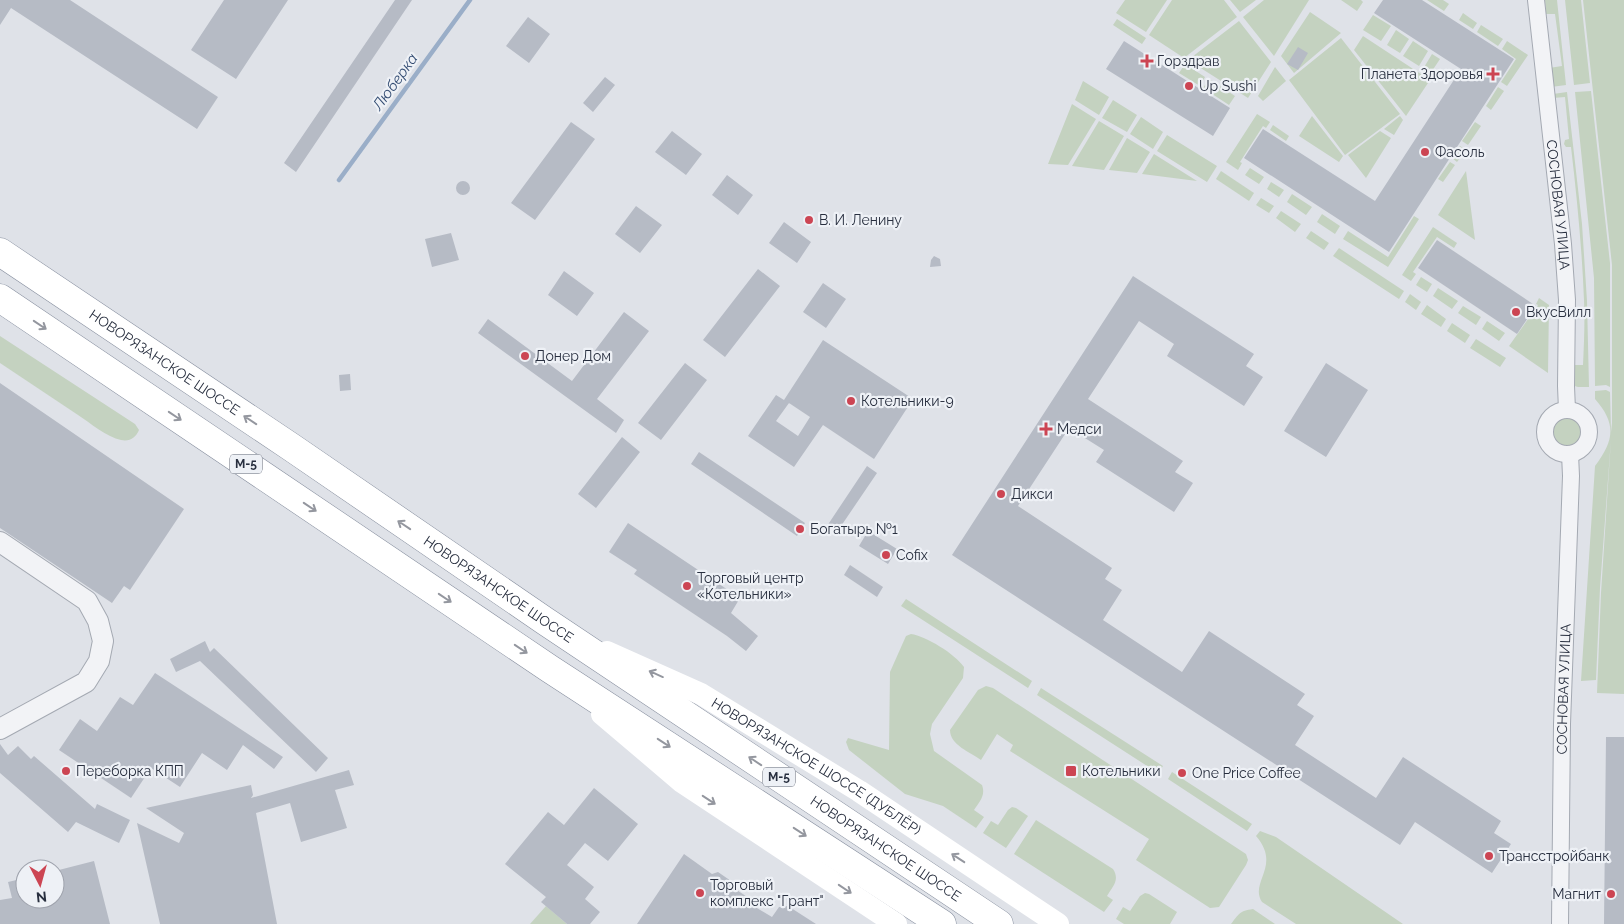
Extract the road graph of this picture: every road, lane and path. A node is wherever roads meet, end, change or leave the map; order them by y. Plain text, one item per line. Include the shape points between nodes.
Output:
1 (1536, 0) edge
2 (0, 252) edge
3 (0, 298) edge
4 (1567, 410) junction
5 (1570, 454) junction
6 (0, 542) edge
7 (560, 631) junction
8 (550, 669) junction
9 (0, 729) edge
10 (896, 924) edge
11 (942, 924) edge
12 (999, 924) edge
13 (1058, 924) edge
14 (1560, 924) edge

1 - 4 street, СОСНОВАЯ УЛИЦА via 1563,244 1567,300
7 -> 2 highway, НОВОРЯЗАНСКОЕ ШОССЕ / М-5
3 -> 8 highway, М-5
4 - 5 street via 1583,417 1589,429 1584,447
4 - 5 street via 1554,415 1545,432 1547,442 1554,450
5 - 14 street, СОСНОВАЯ УЛИЦА
6 - 9 street via 87,601 98,621 103,641 99,661 86,682
12 -> 7 highway, НОВОРЯЗАНСКОЕ ШОССЕ / М-5
13 -> 7 main road, НОВОРЯЗАНСКОЕ ШОССЕ (ДУБЛЁР) via 859,791 701,694
8 -> 10 main road via 682,782
8 -> 11 highway, М-5

